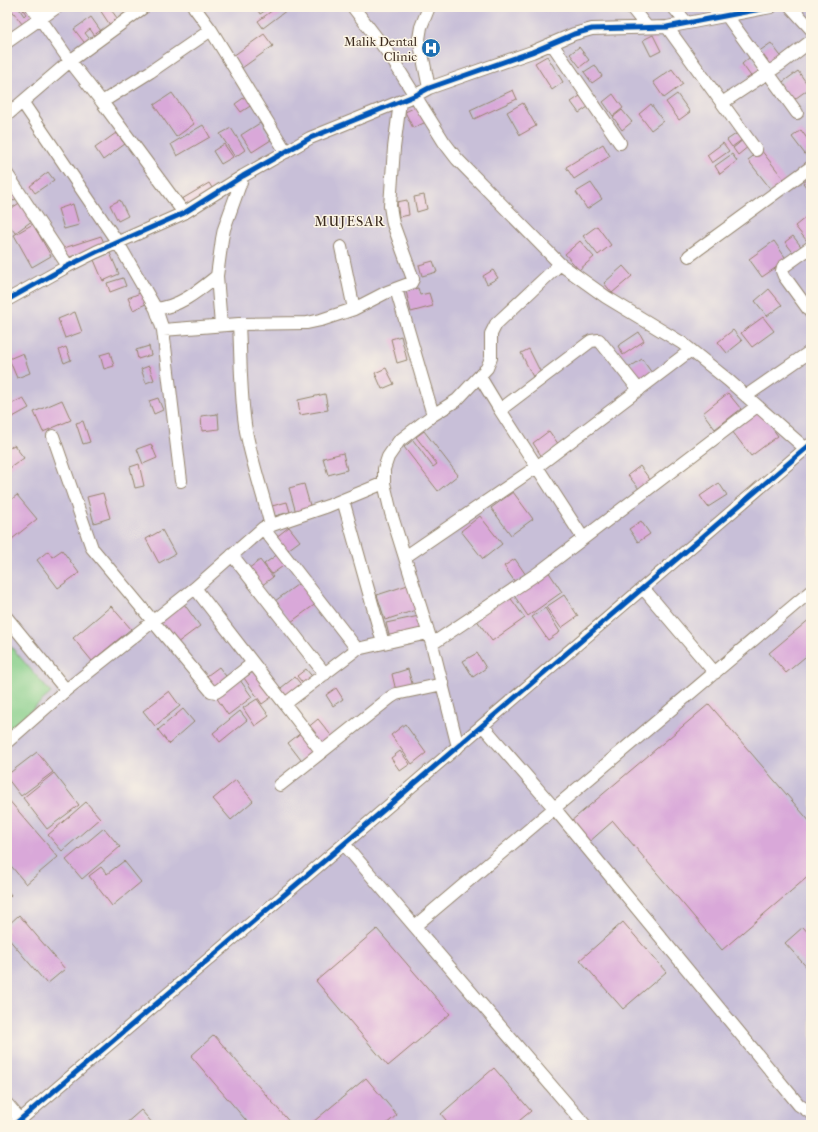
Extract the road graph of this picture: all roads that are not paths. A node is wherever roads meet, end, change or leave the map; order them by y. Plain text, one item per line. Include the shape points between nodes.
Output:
1 (32, 7) edge
2 (58, 7) edge
3 (144, 7) edge
4 (194, 7) edge
5 (353, 7) edge
6 (429, 7) edge
7 (631, 7) edge
8 (673, 7) edge
9 (771, 7) edge
10 (791, 7) edge
11 (727, 16) junction
12 (41, 19) junction
13 (687, 23) junction
14 (647, 27) junction
15 (667, 27) junction
16 (811, 29) edge
17 (211, 30) junction
18 (811, 41) edge
19 (7, 42) edge
20 (552, 44) junction
21 (70, 62) junction
22 (767, 73) junction
23 (429, 88) junction
24 (416, 95) junction
25 (102, 102) junction
26 (400, 102) junction
27 (23, 103) junction
28 (722, 103) junction
29 (797, 113) dead end
30 (7, 115) edge
31 (620, 143) dead end
32 (756, 150) dead end
33 (286, 152) junction
34 (811, 167) edge
35 (7, 174) edge
36 (243, 176) junction
37 (184, 213) junction
38 (118, 243) junction
39 (811, 247) edge
40 (341, 248) dead end
41 (689, 256) dead end
42 (560, 264) junction
43 (68, 266) junction
44 (217, 276) junction
45 (396, 289) junction
46 (7, 300) edge
47 (156, 309) junction
48 (354, 309) junction
49 (811, 313) edge
50 (239, 324) junction
51 (221, 325) junction
52 (163, 330) junction
53 (691, 350) junction
54 (811, 351) edge
55 (480, 377) junction
56 (639, 390) junction
57 (746, 396) junction
58 (757, 406) junction
59 (500, 410) junction
60 (433, 415) junction
61 (53, 436) dead end
62 (808, 446) edge
63 (538, 466) junction
64 (181, 481) dead end
65 (384, 482) junction
66 (343, 500) junction
67 (267, 527) junction
68 (583, 538) junction
69 (232, 555) junction
70 (405, 558) junction
71 (196, 588) junction
72 (643, 588) junction
73 (811, 591) edge
74 (7, 618) edge
75 (154, 621) junction
76 (430, 639) junction
77 (382, 643) junction
78 (357, 649) junction
79 (253, 663) junction
80 (715, 673) junction
81 (325, 674) junction
82 (443, 684) junction
83 (66, 690) junction
84 (285, 704) junction
85 (483, 726) junction
86 (7, 742) edge
87 (458, 747) junction
88 (322, 752) junction
89 (280, 786) dead end
90 (555, 809) junction
91 (344, 844) junction
92 (416, 926) junction
93 (7, 1104) edge
94 (811, 1113) edge
95 (17, 1122) edge
96 (585, 1125) edge

1 - 12 street
2 - 12 street
3 - 21 street
4 - 17 street
5 - 24 street
6 - 23 street via 419,39
7 - 14 street
8 - 13 street
9 - 11 street
10 - 16 street
11 - 13 street
11 - 22 street
12 - 19 street
12 - 21 street
13 - 15 street
14 - 15 street
14 - 20 street via 592,29
15 - 28 street
17 - 25 street
17 - 33 street
18 - 22 street
20 - 23 street
20 - 31 street
21 - 25 street
21 - 27 street
22 - 28 street
22 - 29 street
23 - 24 street
24 - 26 street
24 - 42 street via 457,159
25 - 37 street
26 - 33 street via 310,138
26 - 45 street via 390,206 393,224 413,279 411,283
27 - 30 street
27 - 38 street
28 - 32 street
33 - 36 street
34 - 41 street
35 - 43 street
36 - 37 street
36 - 44 street via 224,229
37 - 38 street
38 - 43 street
38 - 47 street
39 - 49 street via 783,267 782,271
40 - 48 street
42 - 53 street via 606,297
42 - 55 street via 496,324 491,334 490,362
43 - 46 street
44 - 47 street via 180,303
44 - 51 street
45 - 48 street
45 - 60 street
47 - 52 street
48 - 50 street via 307,323
50 - 51 street
50 - 67 street via 246,429
51 - 52 street
52 - 64 street
53 - 56 street
53 - 57 street
54 - 57 street
55 - 59 street
55 - 60 street via 457,400
56 - 59 street via 598,340 595,340
56 - 63 street
57 - 58 street
58 - 62 street
58 - 68 street
59 - 63 street
60 - 65 street via 393,448 384,469
61 - 75 street via 92,548
62 - 72 street
63 - 68 street
63 - 70 street
65 - 66 street
65 - 70 street via 390,513
66 - 67 street
66 - 77 street
67 - 69 street
67 - 78 street
68 - 76 street via 538,573
69 - 71 street
69 - 81 street
70 - 76 street
71 - 75 street
71 - 79 street
72 - 80 street
72 - 85 street
73 - 80 street
74 - 83 street
75 - 79 street via 211,691 219,690
75 - 83 street
76 - 77 street
76 - 82 street
77 - 78 street
78 - 81 street
79 - 84 street
80 - 90 street
81 - 84 street
82 - 87 street
82 - 88 street via 396,694
83 - 86 street
84 - 88 street
85 - 87 street
85 - 90 street
87 - 91 street
88 - 89 street
90 - 92 street
90 - 94 street via 799,1105
91 - 92 street
91 - 95 street
92 - 96 street
93 - 95 street

